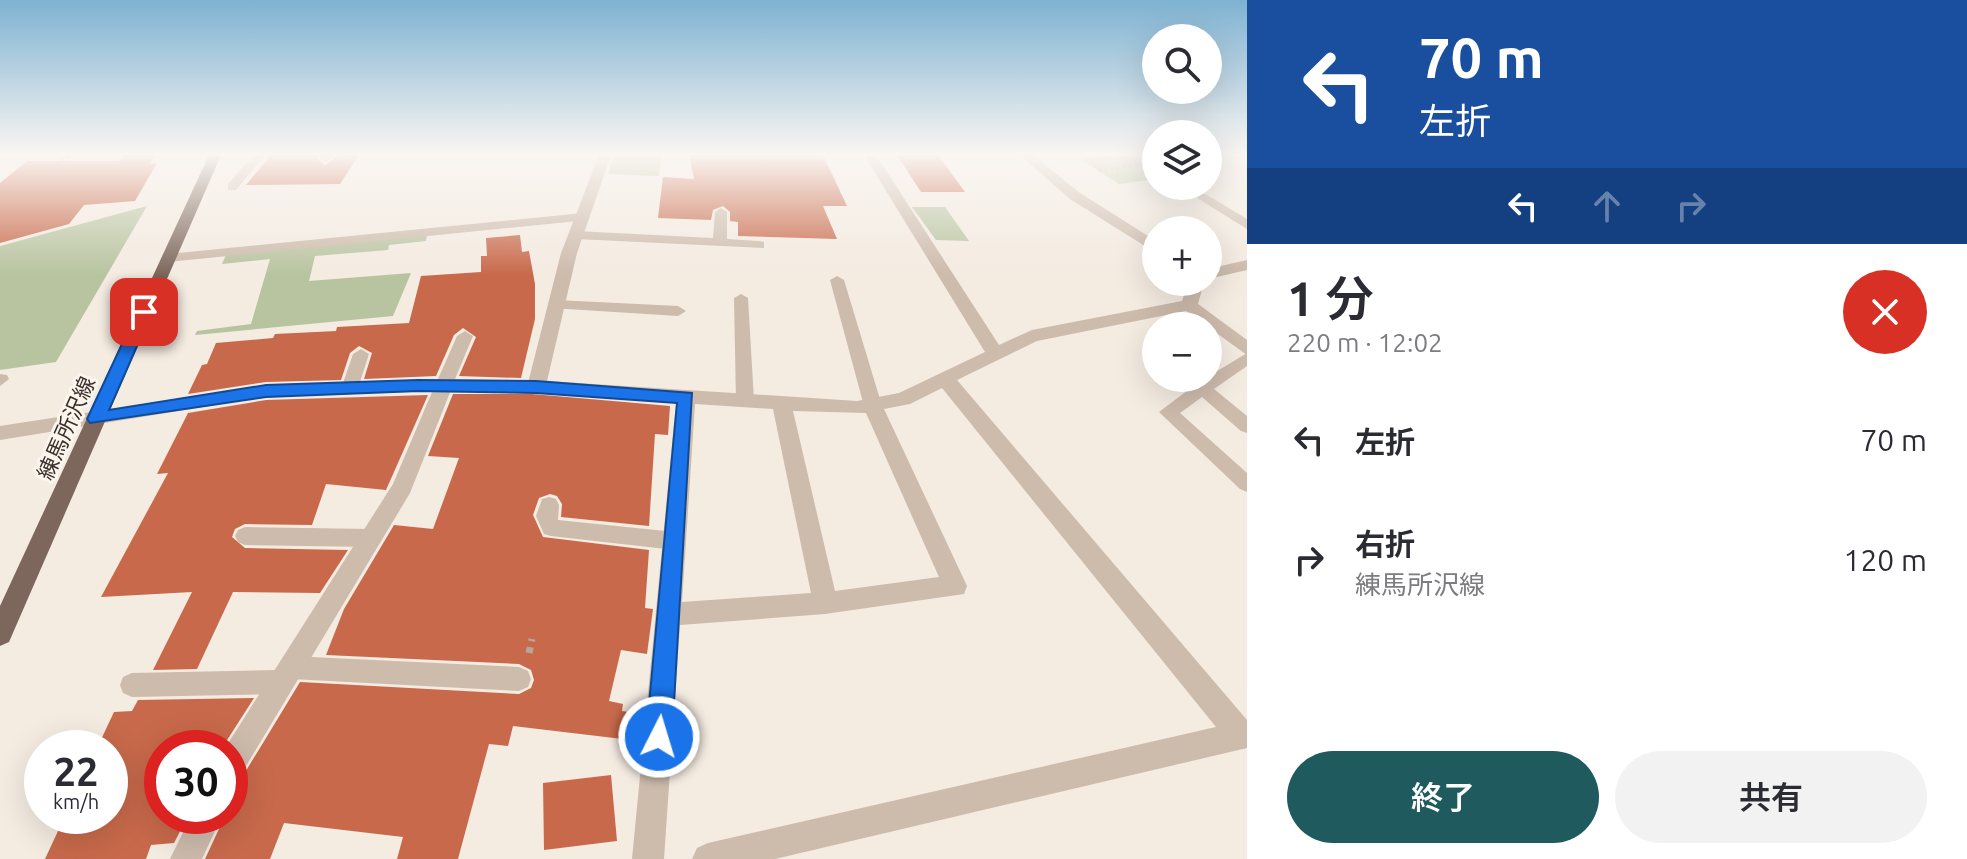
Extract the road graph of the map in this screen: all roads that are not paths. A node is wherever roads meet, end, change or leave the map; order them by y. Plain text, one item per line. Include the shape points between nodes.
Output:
1 (197, 195) edge
2 (591, 195) edge
3 (892, 195) edge
4 (1074, 195) edge
5 (1207, 200) edge
6 (721, 212) dead end
7 (583, 217) junction
8 (1247, 225) edge
9 (576, 235) junction
10 (1142, 239) edge
11 (720, 243) junction
12 (759, 245) dead end
13 (168, 258) junction
14 (1242, 270) edge
15 (1222, 272) edge
16 (837, 280) dead end
17 (1192, 296) edge
18 (741, 298) dead end
19 (556, 305) junction
20 (1189, 305) junction
21 (678, 311) dead end
22 (465, 336) dead end
23 (1247, 349) edge
24 (361, 354) dead end
25 (996, 355) junction
26 (1247, 358) edge
27 (1222, 375) edge
28 (945, 379) junction
29 (444, 385) junction
30 (536, 387) junction
31 (350, 388) junction
32 (1196, 392) edge
33 (1207, 392) edge
34 (686, 398) junction
35 (745, 401) junction
36 (782, 404) junction
37 (873, 406) junction
38 (96, 419) junction
39 (1247, 426) edge
40 (0, 433) edge
41 (1247, 484) edge
42 (549, 505) dead end
43 (245, 536) dead end
44 (371, 538) junction
45 (675, 541) junction
46 (825, 603) junction
47 (670, 614) junction
48 (0, 634) edge
49 (285, 674) junction
50 (519, 679) dead end
51 (132, 685) dead end
52 (1244, 734) edge
53 (248, 736) edge
54 (198, 834) edge
55 (186, 859) edge
56 (648, 859) edge
57 (708, 859) edge

1 - 13 main road, 練馬所沢線
2 - 7 street
3 - 25 street
4 - 10 street
5 - 8 lane
6 - 11 lane
7 - 9 street
7 - 13 lane
9 - 11 lane
9 - 19 street
11 - 12 lane
13 - 38 main road, 練馬所沢線
14 - 15 street
16 - 37 lane
17 - 20 street
18 - 35 lane
19 - 21 lane
19 - 30 street
20 - 23 street
20 - 25 street via 1032,336
22 - 29 lane
24 - 31 lane
25 - 28 street
26 - 27 lane
28 - 37 street
28 - 52 street
29 - 30 lane
29 - 31 lane
29 - 44 street via 402,487
30 - 34 street
31 - 38 lane via 266,391
32 - 41 lane via 1168,412
33 - 39 lane
34 - 35 street
34 - 45 street
35 - 36 street
36 - 37 street
36 - 46 street
37 - 46 street via 955,586
38 - 40 lane
38 - 48 main road, 練馬所沢線
42 - 45 lane via 551,528
43 - 44 lane
44 - 49 street
45 - 47 street
46 - 47 street
47 - 56 street
49 - 50 lane
49 - 51 lane
49 - 53 street
52 - 57 street
54 - 55 street

